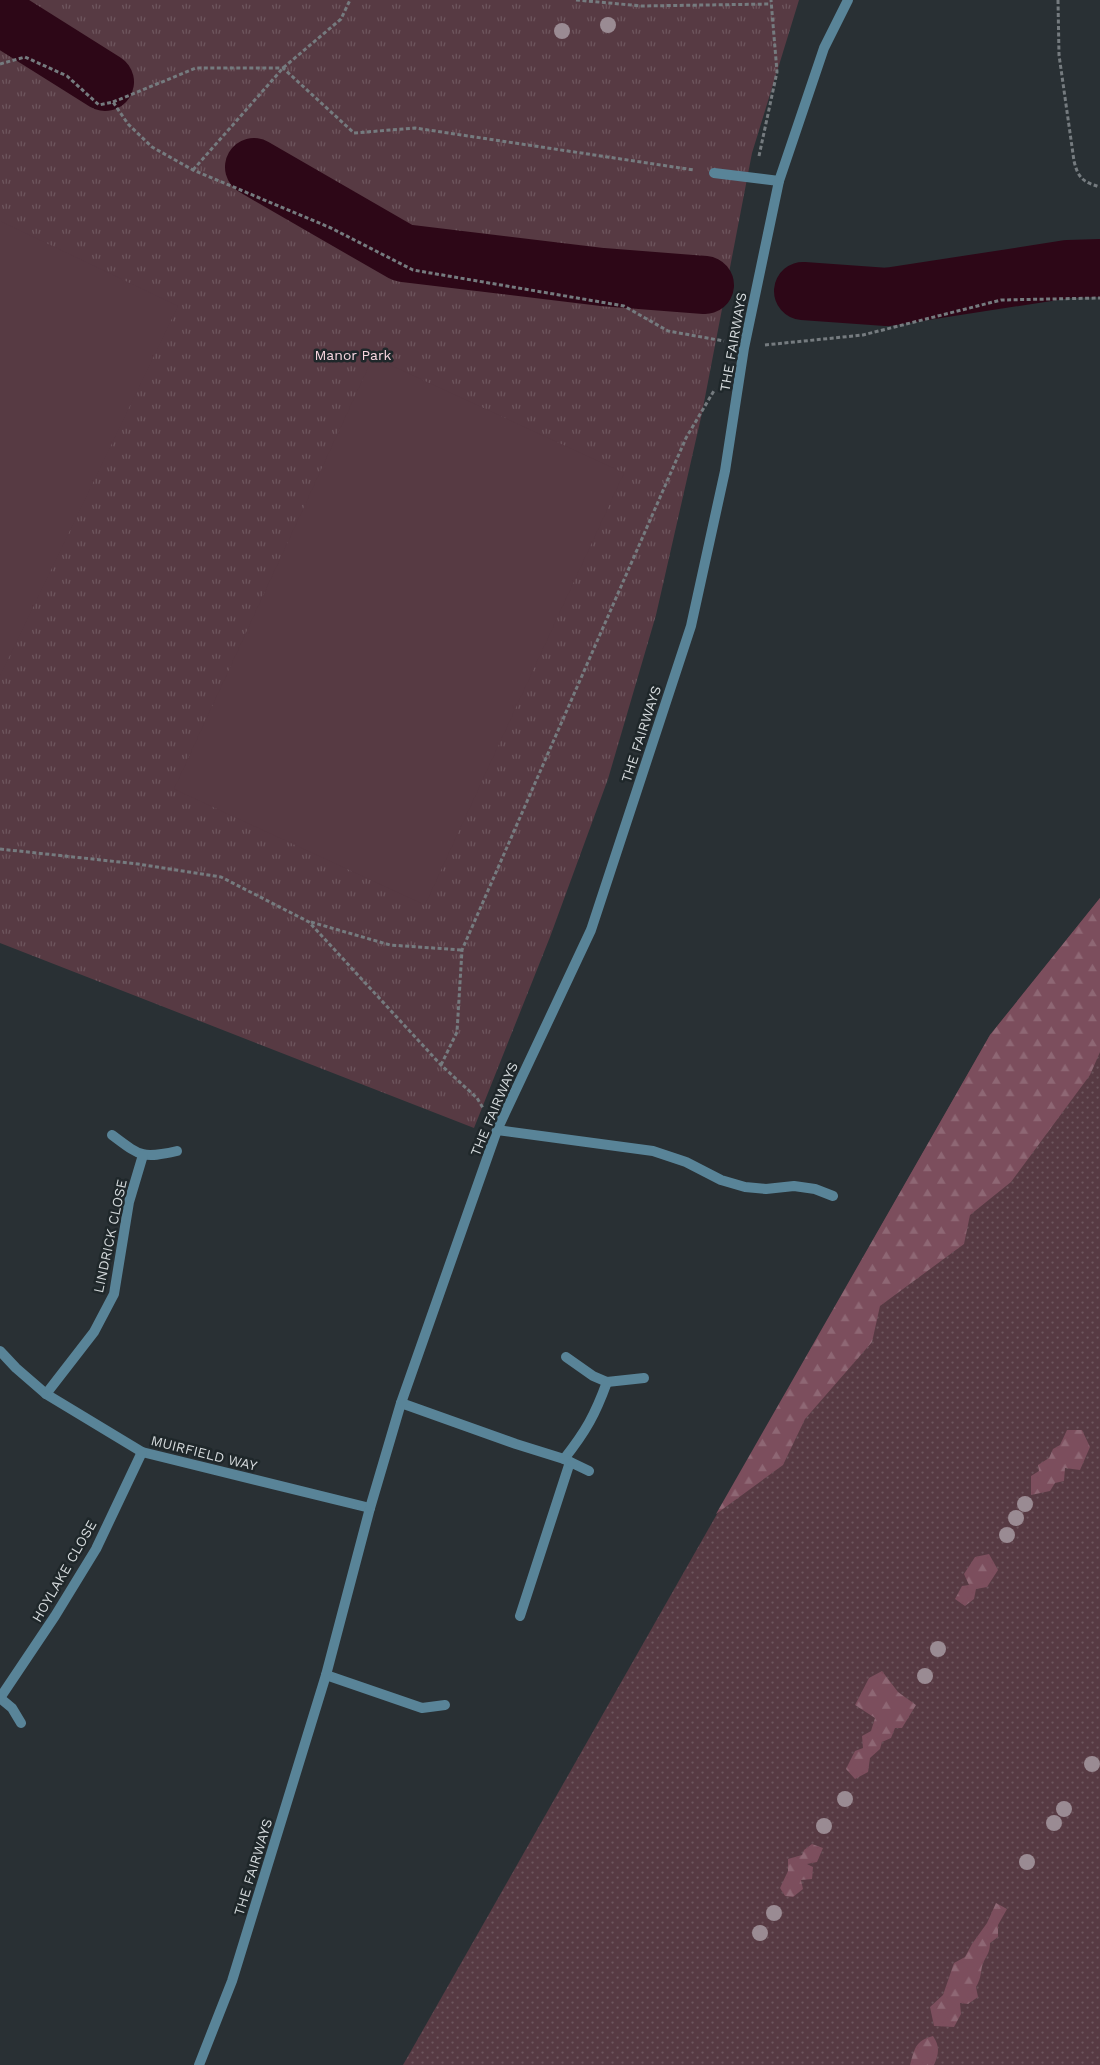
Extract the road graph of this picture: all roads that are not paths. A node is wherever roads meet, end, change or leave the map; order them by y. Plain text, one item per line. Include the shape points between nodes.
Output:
1 (848, 0) edge
2 (714, 173) road end
3 (779, 181) junction
4 (496, 1130) junction
5 (112, 1135) dead end
6 (177, 1151) dead end
7 (143, 1155) junction
8 (833, 1196) dead end
9 (0, 1351) edge
10 (566, 1357) dead end
11 (644, 1378) dead end
12 (607, 1382) junction
13 (46, 1394) junction
14 (401, 1403) junction
15 (142, 1452) junction
16 (567, 1460) junction
17 (589, 1471) dead end
18 (370, 1508) junction
19 (520, 1616) dead end
20 (326, 1675) junction
21 (0, 1698) edge
22 (446, 1705) dead end
23 (21, 1722) dead end
24 (199, 2065) edge

1 - 3 street, THE FAIRWAYS via 824,48
2 - 3 street
3 - 4 street, THE FAIRWAYS via 744,348 725,471 691,626 591,930
4 - 8 street via 653,1152 745,1187 815,1188
4 - 14 street, THE FAIRWAYS
5 - 7 street
6 - 7 street
7 - 13 street, LINDRICK CLOSE via 129,1202 114,1294 94,1332
9 - 13 street, MUIRFIELD WAY
10 - 12 street
11 - 12 street
12 - 16 street via 596,1412
13 - 15 street, MUIRFIELD WAY
14 - 16 street
14 - 18 street, THE FAIRWAYS
15 - 18 street, MUIRFIELD WAY
15 - 21 street, HOYLAKE CLOSE via 96,1549 56,1616
16 - 17 street
16 - 19 street
18 - 20 street, THE FAIRWAYS
20 - 22 street via 422,1708
20 - 24 street, THE FAIRWAYS via 232,1981
21 - 23 street

